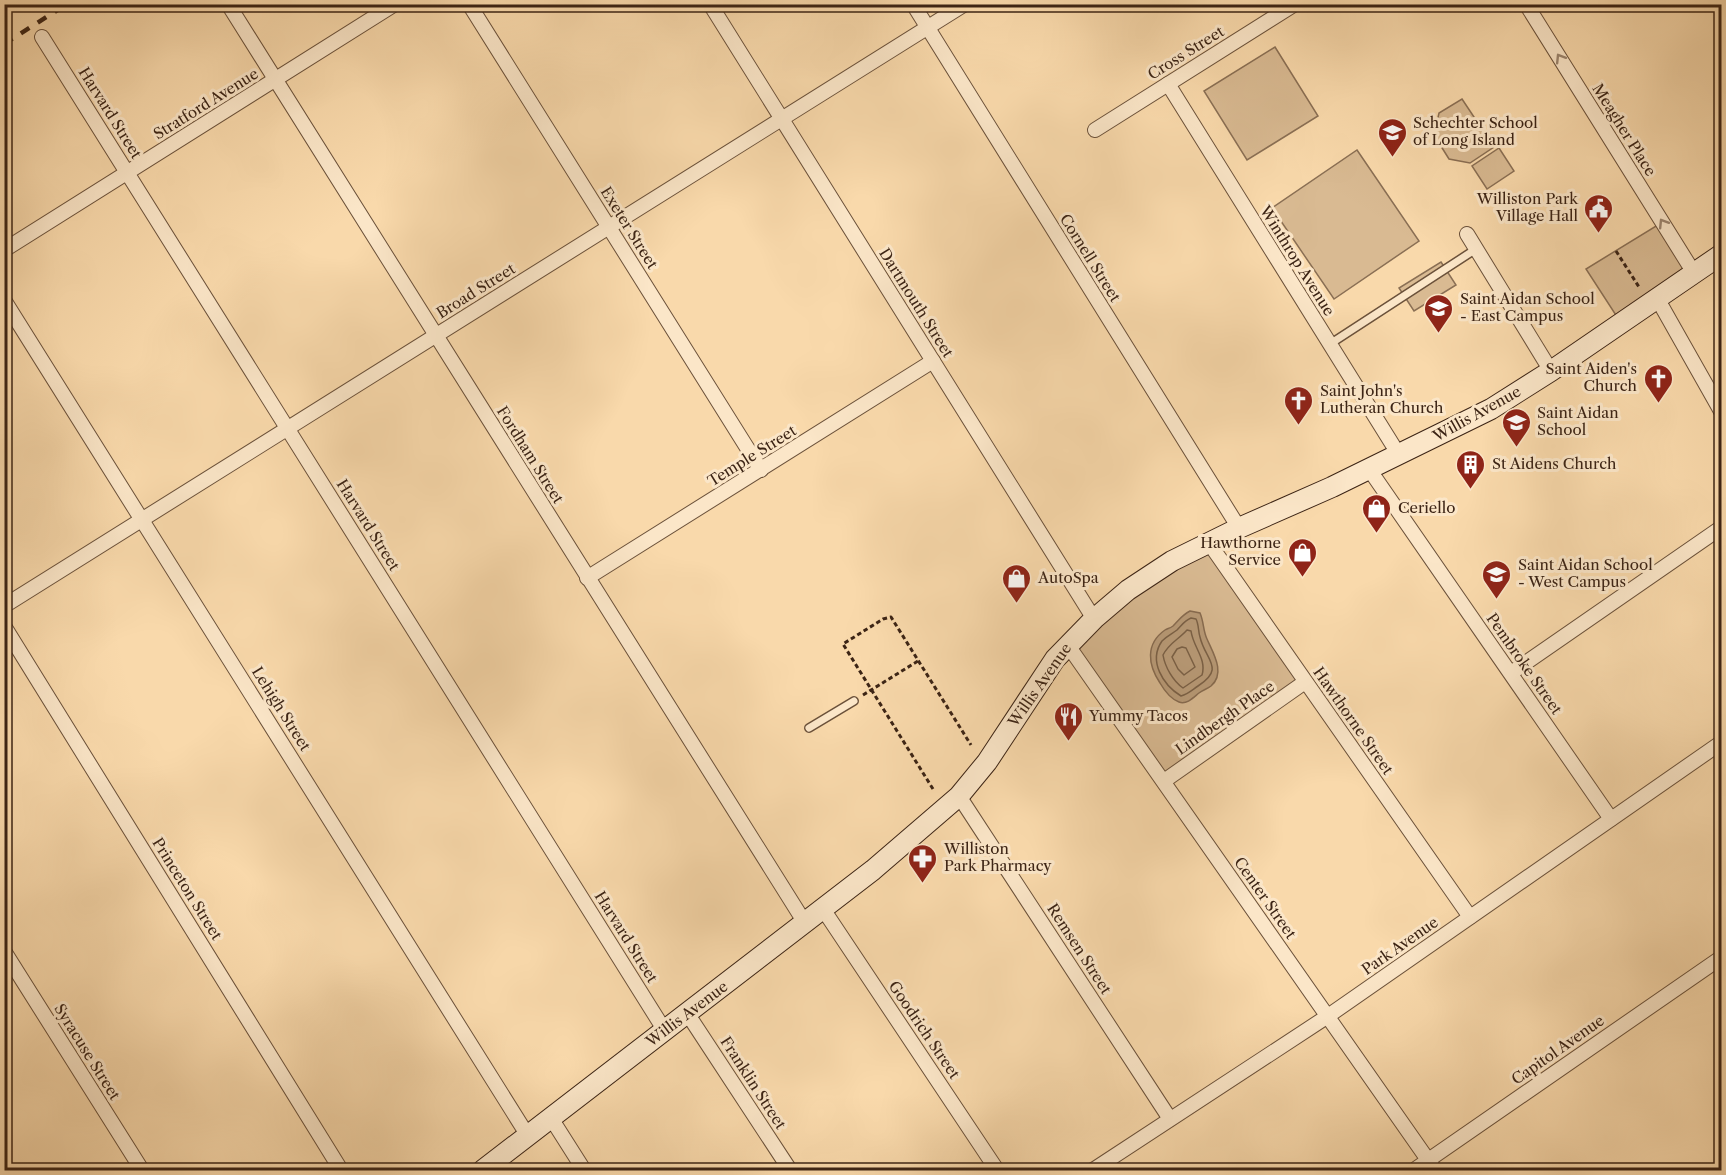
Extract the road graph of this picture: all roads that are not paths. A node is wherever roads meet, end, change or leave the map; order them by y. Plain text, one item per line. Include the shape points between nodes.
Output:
1 (228, 4) edge
2 (395, 4) edge
3 (469, 4) edge
4 (710, 4) edge
5 (913, 4) edge
6 (965, 4) edge
7 (1295, 4) edge
8 (1526, 4) edge
9 (928, 28) junction
10 (42, 37) dead end
11 (275, 80) junction
12 (1168, 84) junction
13 (782, 120) junction
14 (1095, 130) dead end
15 (128, 173) junction
16 (609, 228) junction
17 (1467, 234) dead end
18 (1476, 249) junction
19 (4, 250) edge
20 (1722, 254) edge
21 (1694, 273) junction
22 (1657, 298) junction
23 (4, 300) edge
24 (436, 336) junction
25 (1330, 344) junction
26 (933, 361) junction
27 (1551, 371) junction
28 (1722, 413) edge
29 (288, 429) junction
30 (1399, 455) junction
31 (1370, 469) junction
32 (760, 470) junction
33 (142, 520) junction
34 (1722, 527) edge
35 (1239, 528) junction
36 (1209, 543) junction
37 (587, 578) junction
38 (4, 606) edge
39 (1094, 619) junction
40 (4, 626) edge
41 (1067, 644) junction
42 (1511, 673) junction
43 (1305, 682) junction
44 (854, 701) road end
45 (809, 728) dead end
46 (1722, 742) edge
47 (1164, 781) junction
48 (959, 796) junction
49 (1611, 819) junction
50 (823, 909) junction
51 (1470, 917) junction
52 (805, 923) junction
53 (4, 951) edge
54 (1722, 957) edge
55 (687, 1013) junction
56 (1328, 1016) junction
57 (665, 1031) junction
58 (551, 1118) junction
59 (1170, 1119) junction
60 (528, 1136) junction
61 (1432, 1166) edge
62 (1722, 1168) edge
63 (142, 1170) edge
64 (341, 1170) edge
65 (483, 1170) edge
66 (584, 1170) edge
67 (790, 1170) edge
68 (997, 1170) edge
69 (1093, 1170) edge
70 (1414, 1170) edge
71 (1718, 1170) edge

1 - 11 street, Fordham Street
2 - 11 street, Stratford Avenue
3 - 16 street, Exeter Street
4 - 13 street, Dartmouth Street
5 - 9 street, Cornell Street
6 - 9 street, Broad Street
7 - 12 street, Cross Street
21 -> 8 street, Meagher Place
9 - 13 street, Broad Street
9 - 35 street, Cornell Street
10 - 15 street, Harvard Street
11 - 15 street, Stratford Avenue
11 - 24 street, Fordham Street
12 - 14 street, Cross Street
12 - 25 street, Winthrop Avenue
13 - 16 street, Broad Street
13 - 26 street, Dartmouth Street
15 - 19 street, Stratford Avenue
15 - 29 street, Harvard Street
16 - 24 street, Broad Street
16 - 32 street, Exeter Street
17 - 18 street
18 - 25 lane
18 - 27 street
20 - 21 main road, Willis Avenue
21 - 22 main road, Willis Avenue
22 - 27 main road, Willis Avenue
22 - 28 street
23 - 33 street, Lehigh Street
24 - 29 street, Broad Street
24 - 37 street, Fordham Street
25 - 30 street, Winthrop Avenue
26 - 32 street, Temple Street
26 - 39 street, Dartmouth Street
27 - 30 main road, Willis Avenue via 1491,409
29 - 33 street, Broad Street
29 - 57 street, Harvard Street
30 - 31 main road, Willis Avenue
31 - 35 main road, Willis Avenue
31 - 42 street, Pembroke Street
32 - 37 street, Temple Street
33 - 38 street, Broad Street
33 - 60 street, Lehigh Street
34 - 42 street
35 - 36 main road, Willis Avenue
36 - 39 main road, Willis Avenue via 1145,577
36 - 43 street, Hawthorne Street
37 - 52 street, Fordham Street
39 - 41 main road, Willis Avenue
40 - 64 street, Princeton Street
41 - 47 street, Center Street
41 - 48 main road, Willis Avenue via 987,762
42 - 49 street, Pembroke Street
43 - 47 street, Lindbergh Place
43 - 51 street, Hawthorne Street
44 - 45 lane
46 - 49 street, Park Avenue
47 - 56 street, Center Street
48 - 50 main road, Willis Avenue
48 - 59 street, Remsen Street
49 - 51 street, Park Avenue
50 - 52 main road, Willis Avenue
50 - 68 street, Goodrich Street
51 - 56 street, Park Avenue
52 - 55 main road, Willis Avenue
53 - 63 street, Syracuse Street
54 - 61 street, Capitol Avenue
55 - 57 main road, Willis Avenue
55 - 67 street, Franklin Street
56 - 59 street, Park Avenue
56 - 61 street, Center Street
57 - 58 main road, Willis Avenue
58 - 60 main road, Willis Avenue
58 - 66 street
59 - 69 street, Park Avenue
60 - 65 main road, Willis Avenue
61 - 70 street, Capitol Avenue
62 - 71 street

